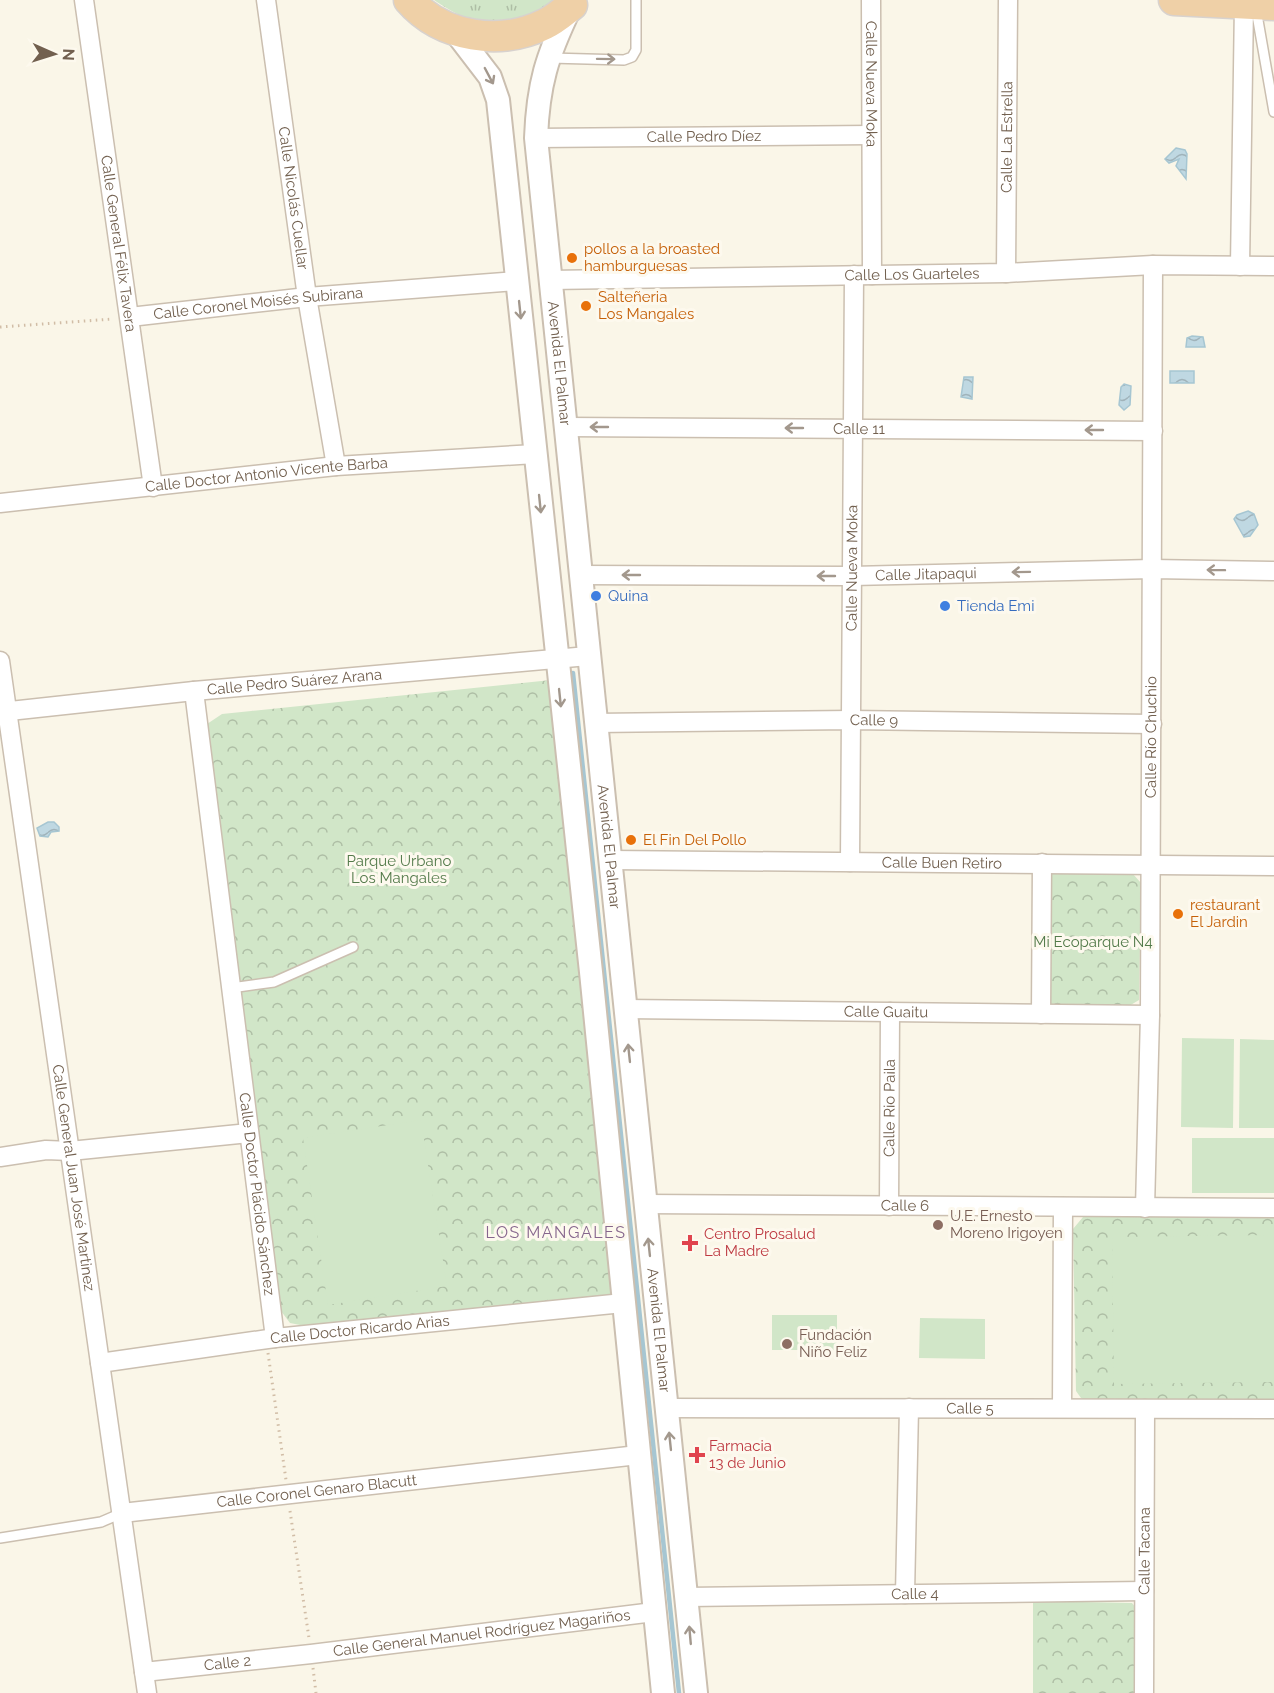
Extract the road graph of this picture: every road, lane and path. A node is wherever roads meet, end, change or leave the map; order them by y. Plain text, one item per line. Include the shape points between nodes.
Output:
1 (84, 0) edge
2 (266, 0) edge
3 (409, 0) edge
4 (636, 0) edge
5 (871, 0) edge
6 (1008, 0) edge
7 (1174, 0) edge
8 (1258, 4) edge
9 (572, 6) joint
10 (454, 30) junction
11 (548, 58) junction
12 (1274, 112) edge
13 (871, 135) junction
14 (536, 138) junction
15 (546, 247) junction
16 (515, 250) junction
17 (1153, 266) junction
18 (1240, 266) junction
19 (1274, 266) edge
20 (1006, 273) junction
21 (863, 275) junction
22 (550, 280) junction
23 (517, 281) junction
24 (307, 297) junction
25 (130, 317) junction
26 (0, 327) edge
27 (565, 427) junction
28 (853, 428) junction
29 (1153, 431) junction
30 (534, 454) junction
31 (336, 466) junction
32 (153, 487) junction
33 (0, 503) edge
34 (1152, 569) junction
35 (1274, 572) edge
36 (580, 575) junction
37 (852, 576) junction
38 (588, 656) junction
39 (556, 658) junction
40 (0, 661) edge
41 (194, 691) junction
42 (4, 711) edge
43 (851, 720) junction
44 (595, 723) junction
45 (1152, 724) junction
46 (610, 860) junction
47 (850, 862) junction
48 (1042, 863) junction
49 (1151, 864) junction
50 (1274, 866) edge
51 (353, 947) dead end
52 (606, 971) junction
53 (231, 988) junction
54 (624, 1009) junction
55 (890, 1012) junction
56 (1041, 1014) junction
57 (1150, 1015) junction
58 (249, 1133) junction
59 (70, 1151) junction
60 (0, 1157) edge
61 (644, 1204) junction
62 (889, 1206) junction
63 (1063, 1207) junction
64 (1145, 1208) junction
65 (1274, 1208) edge
66 (622, 1303) junction
67 (274, 1338) junction
68 (643, 1352) junction
69 (100, 1363) junction
70 (667, 1408) junction
71 (909, 1408) junction
72 (1062, 1408) junction
73 (1145, 1409) junction
74 (1274, 1409) edge
75 (638, 1455) junction
76 (288, 1493) junction
77 (122, 1513) junction
78 (0, 1538) edge
79 (1144, 1591) junction
80 (905, 1594) junction
81 (687, 1597) junction
82 (654, 1612) junction
83 (311, 1654) junction
84 (144, 1672) junction
85 (147, 1693) edge
86 (316, 1693) edge
87 (663, 1693) edge
88 (696, 1693) edge
89 (1144, 1693) edge

1 - 25 street, Calle General Félix Tavera
2 - 24 street, Calle Nicolás Cuellar
3 - 10 highway via 432,20
11 -> 4 lane via 632,57 636,50
5 - 13 street, Calle Nueva Moka
6 - 20 street, Calle La Estrella
7 - 8 highway
8 - 12 lane
8 - 18 street
9 - 10 highway via 546,24 516,34 485,37
9 - 11 street, Avenida El Palmar
10 -> 16 street, Avenida El Palmar via 490,76 498,100
11 - 14 street, Avenida El Palmar via 538,98
13 - 14 street, Calle Pedro Díez
13 - 21 street, Calle Nueva Moka
14 - 15 street, Avenida El Palmar
15 - 16 street via 533,243
15 - 22 street, Avenida El Palmar
16 - 23 street, Avenida El Palmar
17 - 18 street, Calle Los Guarteles
17 - 20 street, Calle Los Guarteles
17 - 29 street, Calle Río Chuchio
18 - 19 street, Calle Los Guarteles
20 - 21 street, Calle Los Guarteles
21 - 22 street, Calle Los Guarteles
21 - 28 street, Calle Nueva Moka
22 - 27 street, Avenida El Palmar
23 - 24 street, Calle Coronel Moisés Subirana
23 -> 30 street, Avenida El Palmar
24 - 25 street, Calle Coronel Moisés Subirana
24 - 31 street, Calle Nicolás Cuellar
25 - 26 path
25 - 32 street, Calle General Félix Tavera
28 -> 27 street, Calle 11
27 - 36 street, Avenida El Palmar
29 -> 28 street, Calle 11
28 - 37 street, Calle Nueva Moka
29 - 34 street, Calle Río Chuchio
30 - 31 street, Calle Doctor Antonio Vicente Barba
30 -> 39 street, Avenida El Palmar
31 - 32 street, Calle Doctor Antonio Vicente Barba
32 - 33 street, Calle Doctor Antonio Vicente Barba
35 -> 34 street, Calle Jitapaqui
34 -> 37 street, Calle Jitapaqui
34 - 45 street, Calle Río Chuchio
37 -> 36 street, Calle Jitapaqui
36 - 38 street, Avenida El Palmar
37 - 43 street, Calle Nueva Moka
38 - 39 street, Calle Pedro Suárez Arana
38 - 44 street, Avenida El Palmar
39 - 41 street, Calle Pedro Suárez Arana
39 -> 52 street, Avenida El Palmar
40 - 42 street, Calle General Juan José Martinez
41 - 42 street, Calle Pedro Suárez Arana
41 - 53 street, Calle Doctor Plácido Sánchez
42 - 59 street, Calle General Juan José Martinez
43 - 44 street, Calle 9
43 - 45 street, Calle 9
43 - 47 street, Calle Nueva Moka
44 - 46 street, Avenida El Palmar
45 - 49 street, Calle Río Chuchio
46 - 47 street, Calle Buen Retiro
46 - 52 street, Avenida El Palmar
47 - 48 street, Calle Buen Retiro
48 - 49 street, Calle Buen Retiro
48 - 56 street
49 - 50 street, Calle Buen Retiro
49 - 57 street, Calle Río Chuchio
51 - 53 lane via 274,982
52 - 54 street, Avenida El Palmar
52 - 66 street, Avenida El Palmar
53 - 58 street, Calle Doctor Plácido Sánchez
54 - 55 street, Calle Guaitu
61 -> 54 street, Avenida El Palmar
55 - 56 street, Calle Guaitu
55 - 62 street, Calle Rio Paila
56 - 57 street, Calle Guaitu
57 - 64 street, Calle Río Chuchio
58 - 59 street
58 - 67 street, Calle Doctor Plácido Sánchez
59 - 60 street via 46,1150
59 - 69 street, Calle General Juan José Martinez
61 - 62 street, Calle 6
68 -> 61 street, Avenida El Palmar
62 - 63 street, Calle 6
63 - 64 street, Calle 6
63 - 72 street
64 - 65 street, Calle 6
66 - 67 street, Calle Doctor Ricardo Arias
66 - 68 street, Avenida El Palmar
67 - 69 street, Calle Doctor Ricardo Arias
67 - 76 path via 267,1347
68 - 70 street, Avenida El Palmar
68 - 75 street, Avenida El Palmar
69 - 77 street, Calle General Juan José Martinez
70 - 71 street, Calle 5
81 -> 70 street, Avenida El Palmar
71 - 72 street, Calle 5
71 - 80 street
72 - 73 street, Calle 5
73 - 74 street, Calle 5
73 - 79 street, Calle Tacana
75 - 76 street, Calle Coronel Genaro Blacutt
75 - 82 street, Avenida El Palmar
76 - 77 street, Calle Coronel Genaro Blacutt
76 - 83 path
77 - 78 lane, Calle Coronel Genaro Blacutt via 101,1522
77 - 84 street, Calle General Juan José Martinez
79 - 80 street, Calle 4
79 - 89 street, Calle Tacana
80 - 81 street, Calle 4
88 -> 81 street, Avenida El Palmar
82 - 83 street, Calle General Manuel Rodríguez Magariños
82 - 87 street, Avenida El Palmar
83 - 84 street, Calle 2
83 - 86 path
84 - 85 street, Calle General Juan José Martinez

